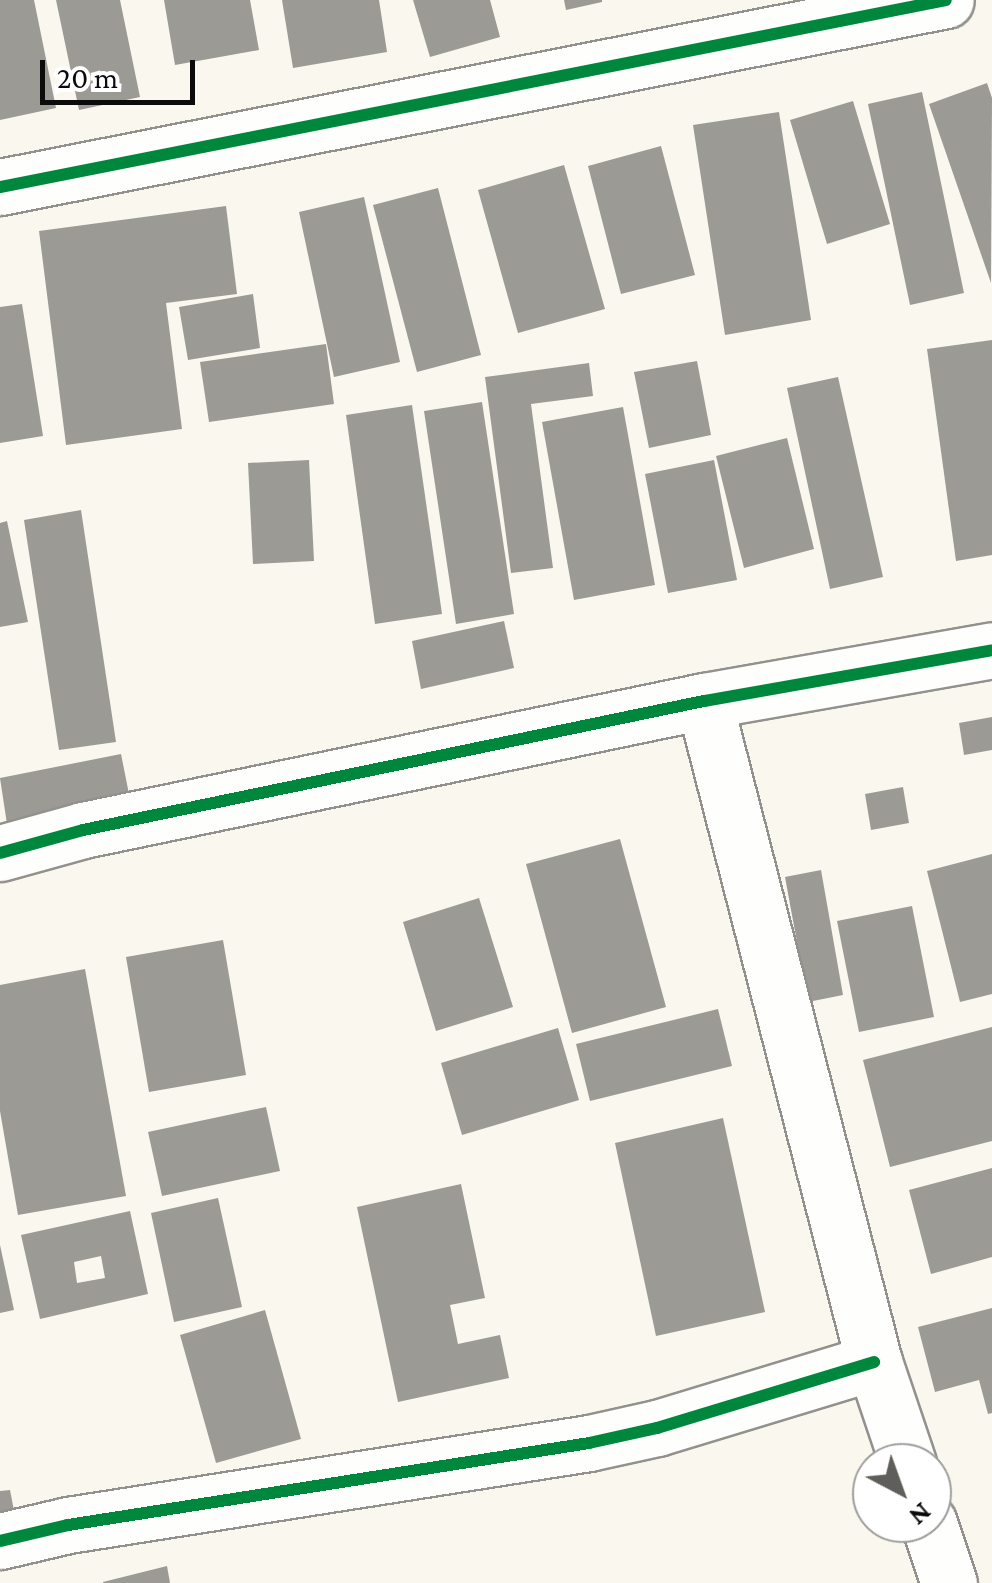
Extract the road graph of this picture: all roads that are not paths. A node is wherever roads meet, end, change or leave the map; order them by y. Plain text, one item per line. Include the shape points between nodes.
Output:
1 (946, 0) edge
2 (0, 187) edge
3 (992, 650) edge
4 (704, 701) junction
5 (0, 853) edge
6 (874, 1362) junction
7 (901, 1443) edge
8 (0, 1541) edge
9 (935, 1543) edge
10 (949, 1583) edge

1 - 2 street
3 - 4 street
4 - 5 street
4 - 6 street
6 - 7 street
6 - 8 street via 590,1443 68,1524
9 - 10 street

